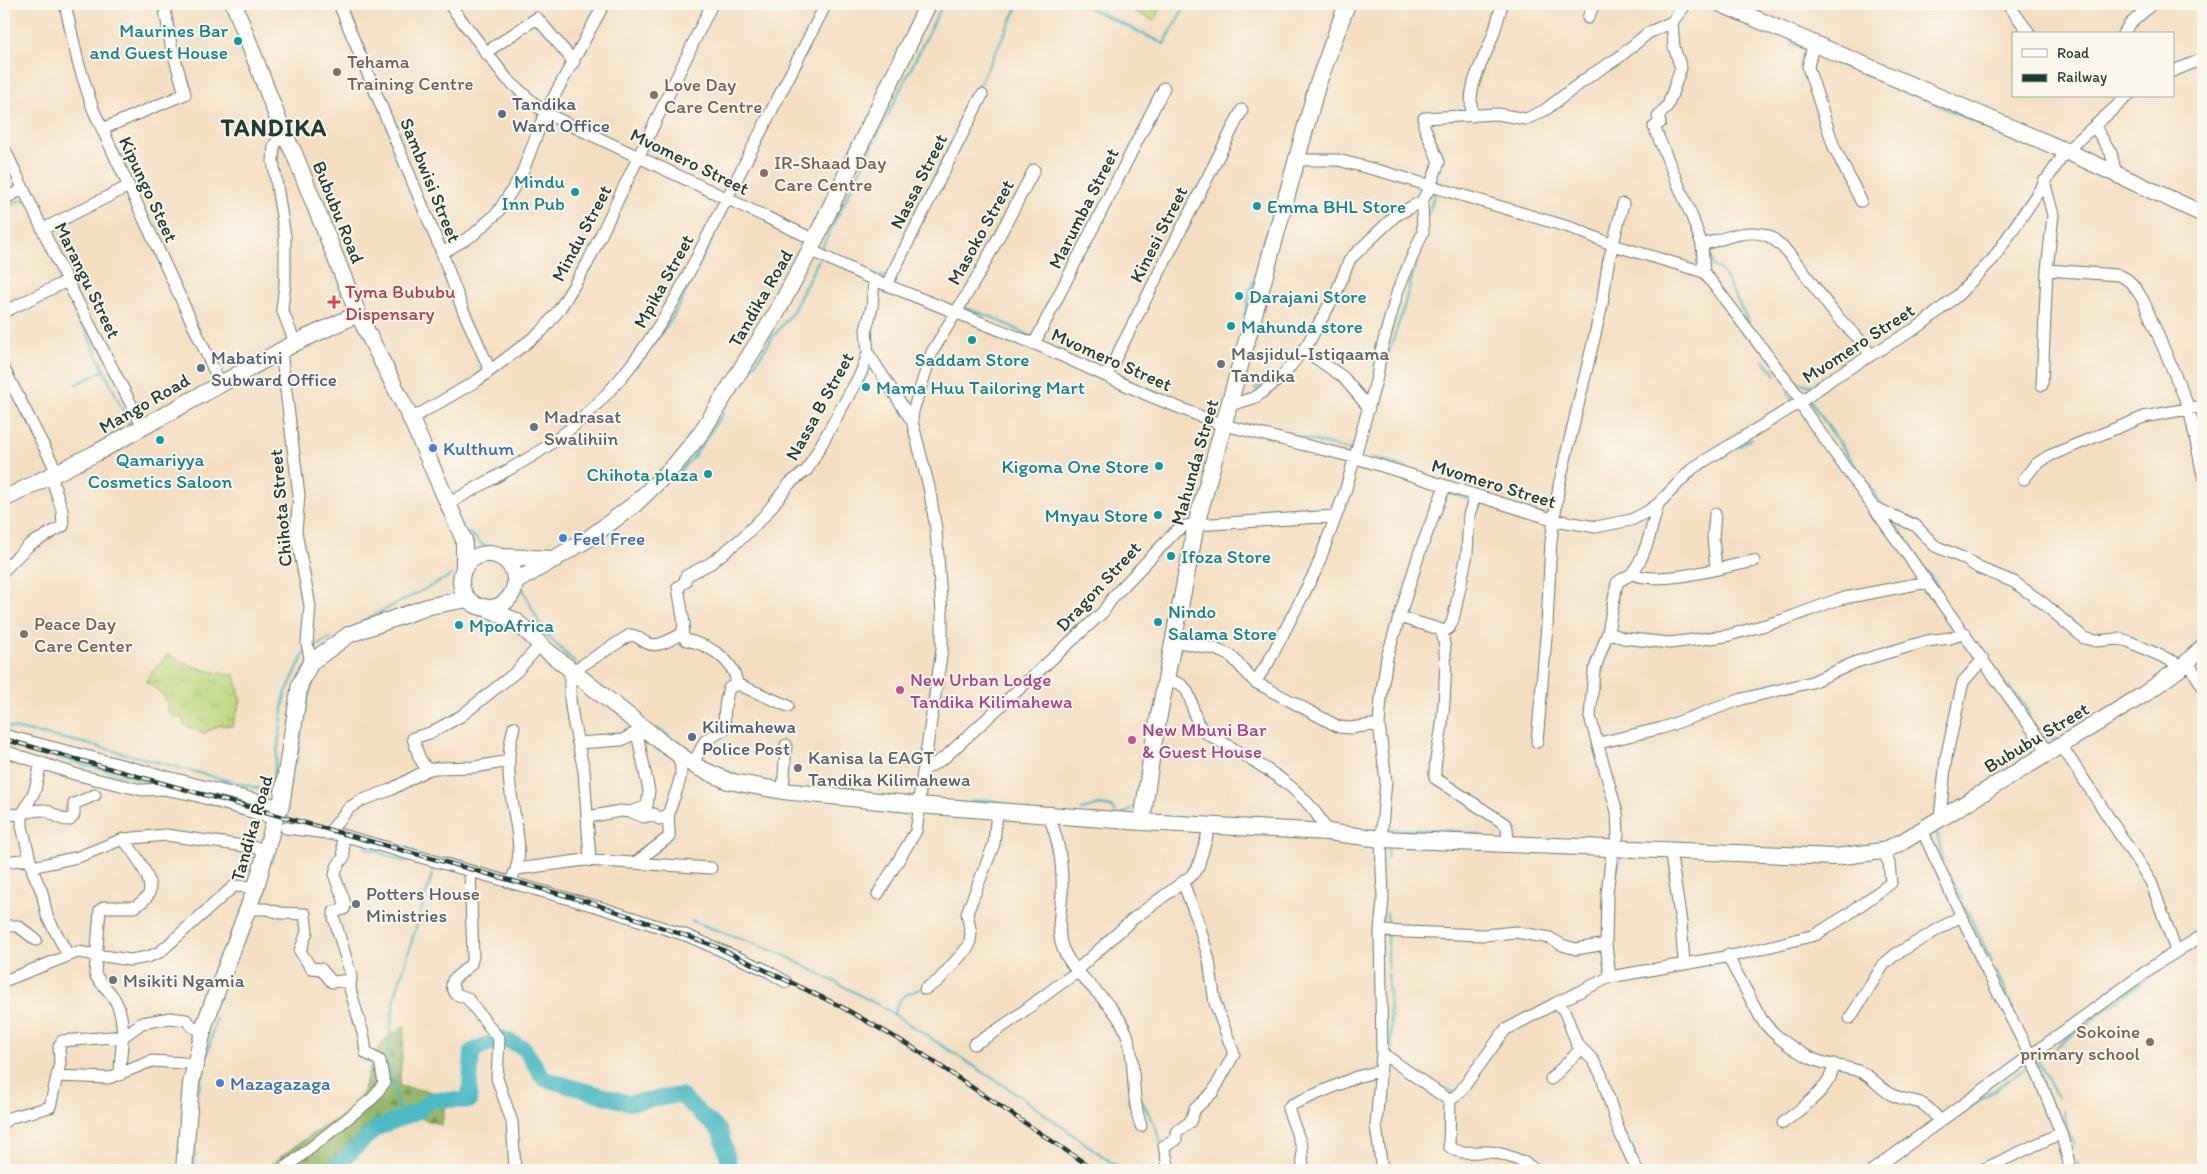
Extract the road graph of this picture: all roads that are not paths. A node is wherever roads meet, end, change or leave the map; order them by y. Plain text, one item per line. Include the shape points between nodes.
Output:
1 (65, 4) edge
2 (164, 4) edge
3 (234, 4) edge
4 (339, 4) edge
5 (449, 4) edge
6 (604, 4) edge
7 (712, 4) edge
8 (826, 4) edge
9 (1347, 4) edge
10 (1502, 4) edge
11 (1594, 4) edge
12 (1686, 4) edge
13 (1721, 4) edge
14 (2008, 4) edge
15 (2152, 4) edge
16 (924, 5) edge
17 (1588, 18) dead end
18 (1672, 22) junction
19 (2029, 32) edge
20 (2124, 32) edge
21 (1814, 45) junction
22 (485, 53) junction
23 (2203, 59) edge
24 (574, 62) junction
25 (2174, 71) edge
26 (1164, 88) dead end
27 (982, 95) dead end
28 (2126, 98) edge
29 (1242, 110) dead end
30 (545, 113) junction
31 (1473, 116) junction
32 (2095, 127) junction
33 (102, 129) junction
34 (283, 132) junction
35 (4, 148) edge
36 (2066, 152) junction
37 (640, 156) junction
38 (1298, 160) junction
39 (1034, 170) dead end
40 (2116, 174) junction
41 (2044, 181) junction
42 (129, 186) junction
43 (1430, 187) junction
44 (23, 189) junction
45 (4, 199) edge
46 (726, 199) junction
47 (1422, 201) junction
48 (1861, 201) dead end
49 (1623, 204) dead end
50 (2203, 214) edge
51 (43, 228) junction
52 (813, 245) junction
53 (1612, 245) junction
54 (1702, 245) junction
55 (442, 253) junction
56 (2047, 270) junction
57 (1704, 272) junction
58 (874, 280) junction
59 (67, 281) junction
60 (887, 284) junction
61 (956, 311) junction
62 (4, 312) edge
63 (358, 314) junction
64 (1034, 344) junction
65 (288, 347) junction
66 (1304, 350) junction
67 (868, 353) junction
68 (1870, 356) junction
69 (4, 368) edge
70 (490, 370) junction
71 (1107, 375) junction
72 (220, 383) junction
73 (2042, 385) dead end
74 (1800, 402) junction
75 (1230, 405) junction
76 (2203, 406) edge
77 (1369, 408) junction
78 (2189, 408) junction
79 (411, 419) junction
80 (912, 421) junction
81 (1224, 425) junction
82 (143, 427) junction
83 (1354, 457) junction
84 (54, 474) junction
85 (2203, 475) edge
86 (2024, 479) dead end
87 (1445, 486) junction
88 (1476, 496) junction
89 (4, 499) edge
90 (448, 504) junction
91 (1658, 504) junction
92 (1876, 508) junction
93 (1715, 514) dead end
94 (1336, 516) junction
95 (1555, 520) junction
96 (1196, 525) junction
97 (464, 540) junction
98 (497, 556) junction
99 (556, 559) junction
100 (1754, 561) dead end
101 (1716, 568) junction
102 (4, 570) edge
103 (1632, 574) junction
104 (1927, 582) junction
105 (465, 584) junction
106 (515, 584) junction
107 (484, 607) junction
108 (1399, 617) junction
109 (1442, 632) junction
110 (1608, 632) junction
111 (1965, 633) junction
112 (682, 634) junction
113 (534, 637) junction
114 (1174, 641) junction
115 (2203, 647) edge
116 (1982, 659) junction
117 (311, 662) junction
118 (2186, 664) junction
119 (570, 668) junction
120 (1166, 681) junction
121 (1254, 682) junction
122 (737, 684) junction
123 (2203, 687) edge
124 (788, 706) dead end
125 (1379, 724) junction
126 (514, 727) dead end
127 (641, 731) junction
128 (4, 735) edge
129 (1537, 742) dead end
130 (578, 743) junction
131 (1599, 743) junction
132 (786, 745) dead end
133 (2053, 750) junction
134 (4, 751) edge
135 (673, 751) junction
136 (509, 761) junction
137 (41, 762) junction
138 (693, 764) junction
139 (427, 770) junction
140 (924, 770) junction
141 (782, 791) junction
142 (95, 795) dead end
143 (919, 805) junction
144 (997, 810) junction
145 (631, 812) junction
146 (4, 813) edge
147 (668, 814) junction
148 (22, 815) junction
149 (1048, 815) junction
150 (588, 817) junction
151 (281, 818) junction
152 (1940, 818) junction
153 (1142, 822) junction
154 (1210, 826) junction
155 (1922, 830) junction
156 (1326, 832) junction
157 (328, 834) junction
158 (342, 836) junction
159 (123, 839) junction
160 (1381, 839) junction
161 (1508, 844) junction
162 (1614, 848) junction
163 (266, 849) junction
164 (1670, 850) junction
165 (1884, 852) junction
166 (590, 860) junction
167 (4, 862) edge
168 (635, 862) junction
169 (31, 863) junction
170 (711, 868) dead end
171 (517, 869) junction
172 (470, 872) junction
173 (510, 882) junction
174 (1183, 883) junction
175 (256, 887) junction
176 (878, 894) dead end
177 (249, 904) junction
178 (1961, 916) junction
179 (4, 926) edge
180 (1380, 930) junction
181 (2203, 935) edge
182 (36, 940) dead end
183 (1606, 944) junction
184 (2176, 952) junction
185 (96, 953) junction
186 (68, 955) junction
187 (1727, 955) junction
188 (1684, 963) junction
189 (1079, 971) junction
190 (1610, 977) junction
191 (351, 980) junction
192 (4, 981) edge
193 (786, 982) dead end
194 (925, 989) dead end
195 (1556, 1003) junction
196 (1850, 1018) dead end
197 (194, 1028) dead end
198 (124, 1036) junction
199 (974, 1044) dead end
200 (1581, 1049) junction
201 (1382, 1053) junction
202 (2030, 1055) junction
203 (184, 1063) dead end
204 (1834, 1064) junction
205 (1380, 1071) junction
206 (120, 1074) junction
207 (58, 1076) junction
208 (1551, 1079) dead end
209 (1450, 1101) junction
210 (5, 1119) edge
211 (1940, 1121) junction
212 (1782, 1124) dead end
213 (1141, 1126) dead end
214 (2061, 1133) junction
215 (184, 1170) edge
216 (283, 1170) edge
217 (515, 1170) edge
218 (1169, 1170) edge
219 (1303, 1170) edge
220 (1382, 1170) edge
221 (1536, 1170) edge
222 (1637, 1170) edge
223 (1872, 1170) edge
224 (1982, 1170) edge
225 (2071, 1170) edge

1 - 33 street, Kipungo Steet via 78,62
2 - 33 street via 186,94
3 - 34 street, Bububu Road
4 - 55 street, Sambwisi Street
5 - 22 street, Mvomero Street
6 - 24 street
7 - 37 street, Mindu Street
8 - 46 street, Mpika Street
9 - 38 street, Mahunda Street via 1317,86
10 - 31 street via 1471,90
11 - 17 street
12 - 18 street
13 - 21 street
14 - 19 street
15 - 20 street
16 - 52 street, Tandika Road
18 - 31 street via 1648,33 1618,58 1526,119 1497,114
18 - 54 street via 1674,47 1681,68 1668,105 1658,117 1660,123 1654,127
21 - 36 street
21 - 48 street via 1808,67 1834,148
22 - 24 street via 537,18
22 - 30 street, Mvomero Street via 507,79
23 - 25 street
24 - 30 street
26 - 64 street, Marumba Street
27 - 60 street, Nassa Street
28 - 32 street, Mvomero Street
29 - 71 street, Kinesi Street
30 - 37 street, Mvomero Street
30 - 55 street via 521,176 498,212 473,235
31 - 43 street via 1424,118 1424,126 1439,162
32 - 36 street, Mvomero Street
32 - 40 street via 2111,154
33 - 42 street, Kipungo Steet
34 - 63 street, Bububu Road
34 - 65 street, Chihota Street via 274,146 274,161 285,236 282,309
35 - 44 street, Marangu Street
36 - 40 street
36 - 41 street, Mvomero Street
37 - 46 street, Mvomero Street
37 - 70 street, Mindu Street via 587,264 559,310 542,331
38 - 43 street via 1338,160
38 - 75 street, Mahunda Street
39 - 61 street, Masoko Street
40 - 50 street
41 - 56 street via 2053,215
41 - 68 street, Mvomero Street via 1997,255 1978,276 1921,325
42 - 51 street
42 - 72 street, Kipungo Steet
43 - 47 street
43 - 53 street via 1575,229
44 - 45 street
44 - 51 street, Marangu Street
46 - 52 street, Mvomero Street via 780,222
46 - 90 street, Mpika Street via 663,321 628,372 599,404 536,454
47 - 66 street via 1395,216 1350,259 1336,293
47 - 77 street via 1423,232 1398,290
49 - 53 street
51 - 59 street, Marangu Street
52 - 58 street, Mvomero Street
52 - 99 street, Tandika Road via 772,319 701,433 674,466 635,504
53 - 57 street
53 - 95 street via 1602,305 1561,477
54 - 57 street
54 - 68 street via 1740,235 1766,235 1814,284 1831,310
55 - 70 street, Sambwisi Street
56 - 73 street
56 - 78 street via 2127,278 2143,300
57 - 74 street
58 - 60 street, Mvomero Street
58 - 67 street via 866,330
59 - 62 street
59 - 82 street, Marangu Street
60 - 61 street, Mvomero Street
61 - 64 street, Mvomero Street
61 - 80 street, Masoko Street via 932,352
63 - 65 street, Mango Road
63 - 79 street, Bububu Road
64 - 71 street, Mvomero Street
65 - 72 street, Mango Road
65 - 117 street, Chihota Street via 299,495 296,532 310,606 306,644
66 - 75 street via 1282,377 1256,397
66 - 77 street via 1343,377
67 - 80 street
67 - 112 street, Nassa B Street via 861,373 807,470 790,483 742,538 711,563 684,578 685,582 678,588 684,624
68 - 74 street, Mvomero Street
69 - 84 street
70 - 79 street, Mindu Street via 456,395
71 - 81 street, Mvomero Street
72 - 82 street, Mango Road
74 - 91 street, Mvomero Street via 1693,468
74 - 92 street
75 - 81 street, Mahunda Street
76 - 78 street
77 - 83 street
78 - 85 street
78 - 86 street via 2144,417 2065,449 2035,465
79 - 90 street, Bububu Road
80 - 140 street via 936,529 942,613 942,650
81 - 83 street, Mvomero Street
81 - 96 street, Mahunda Street
82 - 84 street, Mango Road
83 - 87 street, Mvomero Street
83 - 94 street
84 - 89 street, Mango Road
84 - 102 street via 63,526 33,541
87 - 88 street, Mvomero Street
87 - 108 street
88 - 95 street, Mvomero Street
88 - 109 street via 1469,515 1466,554 1453,620
90 - 97 street, Bububu Road
91 - 95 street, Mvomero Street via 1631,520 1596,526
91 - 103 street via 1648,540
92 - 104 street
92 - 118 street via 1916,526 1935,546 2014,582 2084,638 2128,641
93 - 101 street
94 - 96 street, Dragon Street
94 - 121 street via 1316,570 1268,663
95 - 129 street
96 - 114 street, Mahunda Street
96 - 140 street, Dragon Street via 1176,531 1113,596 1103,612 944,758
97 - 98 street via 470,546
97 - 105 street
98 - 99 street
98 - 105 street via 480,555 471,560
98 - 106 street via 512,568
99 - 106 street, Tandika Road
100 - 101 street
101 - 103 street via 1659,578
103 - 110 street via 1617,583
104 - 110 street via 1839,599 1784,620 1726,636 1669,643 1623,638
104 - 111 street
105 - 107 street
105 - 117 street, Tandika Road via 430,606 350,634
106 - 107 street via 504,602 495,607
106 - 113 street via 516,602
107 - 113 street via 508,616
108 - 109 street
108 - 125 street via 1387,657
109 - 161 street via 1445,652 1442,724 1434,766 1436,778 1504,824
110 - 131 street via 1594,671 1592,687 1590,717
111 - 116 street
111 - 131 street via 1856,662 1812,682 1742,699 1662,728
112 - 119 street via 654,646 630,635
112 - 122 street via 686,640 700,643 720,655 736,673
113 - 119 street
113 - 139 street via 540,646 516,672 461,716 430,734 413,738
114 - 120 street, Mahunda Street
114 - 121 street via 1215,649 1230,656
115 - 118 street, Bububu Street
116 - 133 street
116 - 152 street via 1963,682 1949,739
117 - 151 street, Tandika Road via 300,684
118 - 123 street
118 - 133 street, Bububu Street via 2143,695
119 - 127 street
119 - 130 street via 570,700
120 - 153 street, Mahunda Street
120 - 156 street via 1184,685 1204,730 1255,761 1301,796 1318,813
121 - 125 street via 1339,727
122 - 124 street
122 - 138 street via 729,688 725,730 705,741
125 - 160 street via 1386,772
126 - 136 street
127 - 130 street via 622,740
127 - 135 street
127 - 145 street via 649,797 646,806
128 - 151 street
130 - 150 street
131 - 162 street via 1617,812 1618,835
132 - 141 street
133 - 152 street, Bububu Street
133 - 184 street via 2065,751 2151,882
134 - 137 street
135 - 138 street
135 - 147 street via 682,768 677,794
136 - 139 street
136 - 171 street via 518,839
137 - 148 street via 35,790
137 - 151 street via 78,775 142,790 191,794
138 - 141 street via 728,781
139 - 157 street via 349,808
140 - 143 street
141 - 143 street
142 - 148 street via 74,804 74,815 70,820 58,818 47,811
143 - 144 street
143 - 176 street via 916,831
144 - 149 street
144 - 194 street via 994,844 967,913 971,934 969,946 938,980
145 - 147 street via 644,817 654,814 659,819
145 - 150 street via 620,810
146 - 148 street
147 - 168 street via 669,837
148 - 169 street
149 - 153 street
149 - 189 street via 1057,835 1061,865 1060,940 1068,959
150 - 166 street
151 - 157 street
151 - 163 street, Tandika Road
152 - 155 street, Bububu Street
153 - 154 street
154 - 156 street
154 - 174 street via 1198,867
155 - 165 street, Bububu Street
155 - 178 street
156 - 160 street
157 - 158 street
158 - 172 street
158 - 191 street via 344,857 334,874 345,905 334,914
159 - 163 street via 186,836
159 - 169 street via 78,857
159 - 185 street via 146,874 149,893 136,907 104,907 100,910 100,941
160 - 161 street
160 - 180 street via 1383,900
161 - 162 street
162 - 164 street
162 - 183 street via 1607,894
163 - 175 street, Tandika Road
164 - 165 street via 1835,857
164 - 188 street
165 - 187 street via 1891,883 1847,916 1815,934 1782,945 1736,956
166 - 168 street
166 - 171 street
167 - 169 street
168 - 170 street
169 - 186 street via 47,916
171 - 173 street
172 - 173 street
172 - 217 street via 473,956 471,964 453,980 452,986 456,994 467,998 499,1039 497,1078 512,1122
173 - 193 street via 688,936
174 - 189 street via 1133,919 1078,968
174 - 218 street via 1209,960 1215,1003 1234,1054 1213,1092 1195,1109 1190,1122 1176,1132 1175,1141 1164,1146
175 - 177 street, Tandika Road
175 - 185 street via 234,886 154,954 130,960
177 - 191 street via 255,909 305,914 307,932 300,950 305,961 311,968 321,969 332,982
177 - 215 street, Tandika Road via 203,1031 191,1083
178 - 196 street via 1884,964
178 - 202 street
179 - 182 street via 18,926
180 - 183 street via 1484,935 1516,932 1550,938 1576,949
180 - 201 street
181 - 184 street
183 - 190 street
184 - 202 street
185 - 186 street via 82,951
185 - 198 street via 95,974 115,1000
186 - 192 street
187 - 188 street
187 - 204 street via 1769,1030 1814,1060
188 - 190 street
189 - 199 street via 1056,985 1007,1025
189 - 213 street via 1116,1014 1125,1031 1132,1055 1134,1099
190 - 195 street
191 - 216 street via 350,989 366,1053 380,1061 384,1082 373,1098
195 - 200 street via 1564,1010 1573,1038
195 - 209 street via 1505,1030
197 - 198 street via 186,1020 170,1018 142,1023
198 - 206 street
198 - 207 street via 62,1041
200 - 208 street
200 - 222 street via 1593,1060 1606,1084 1619,1130
201 - 205 street
201 - 209 street
202 - 211 street
202 - 214 street
203 - 206 street via 152,1061
204 - 211 street via 1867,1075 1891,1095 1921,1102
204 - 212 street via 1828,1081
205 - 219 street via 1356,1077 1291,1105 1288,1109 1302,1147
205 - 220 street via 1376,1126
206 - 207 street via 109,1078
207 - 210 street via 50,1107
209 - 221 street via 1448,1138 1452,1149 1499,1154
211 - 223 street
214 - 224 street
214 - 225 street

